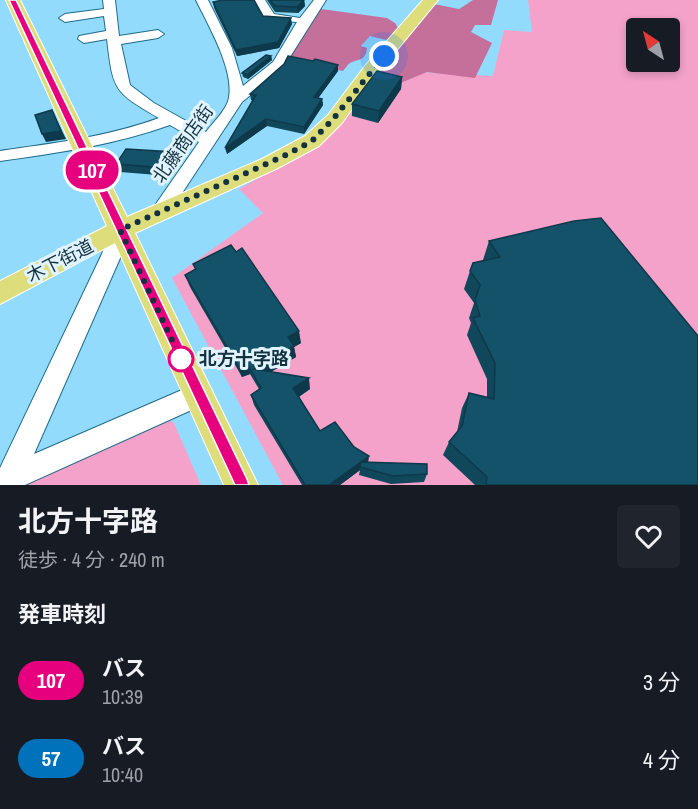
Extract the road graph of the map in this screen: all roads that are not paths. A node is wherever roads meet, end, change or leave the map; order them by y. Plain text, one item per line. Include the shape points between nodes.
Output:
1 (13, 0) edge
2 (260, 0) edge
3 (320, 0) edge
4 (431, 0) edge
5 (207, 2) edge
6 (109, 6) edge
7 (65, 18) dead end
8 (306, 20) junction
9 (158, 34) dead end
10 (114, 37) junction
11 (84, 39) dead end
12 (237, 99) junction
13 (172, 119) junction
14 (209, 141) junction
15 (81, 145) junction
16 (0, 156) edge
17 (160, 211) junction
18 (120, 230) junction
19 (0, 293) edge
20 (198, 395) junction
21 (5, 482) edge
22 (241, 485) edge

1 - 15 main road
2 - 8 street via 270,17
3 - 8 street, 北藤商店街
4 - 17 main road, 木下街道 via 312,141
5 - 12 street, 北藤商店街 via 231,63
6 - 7 street
6 - 10 street
8 - 12 street, 北藤商店街 via 278,66
9 - 10 street
10 - 11 street
10 - 13 street via 123,87
12 - 14 street, 北藤商店街
13 - 14 street
13 - 15 street
14 - 17 street, 北藤商店街
15 - 16 street
15 - 18 main road
17 - 18 main road, 木下街道
18 - 19 main road, 木下街道
18 - 20 main road
18 - 21 street
20 - 21 street
20 - 22 main road

